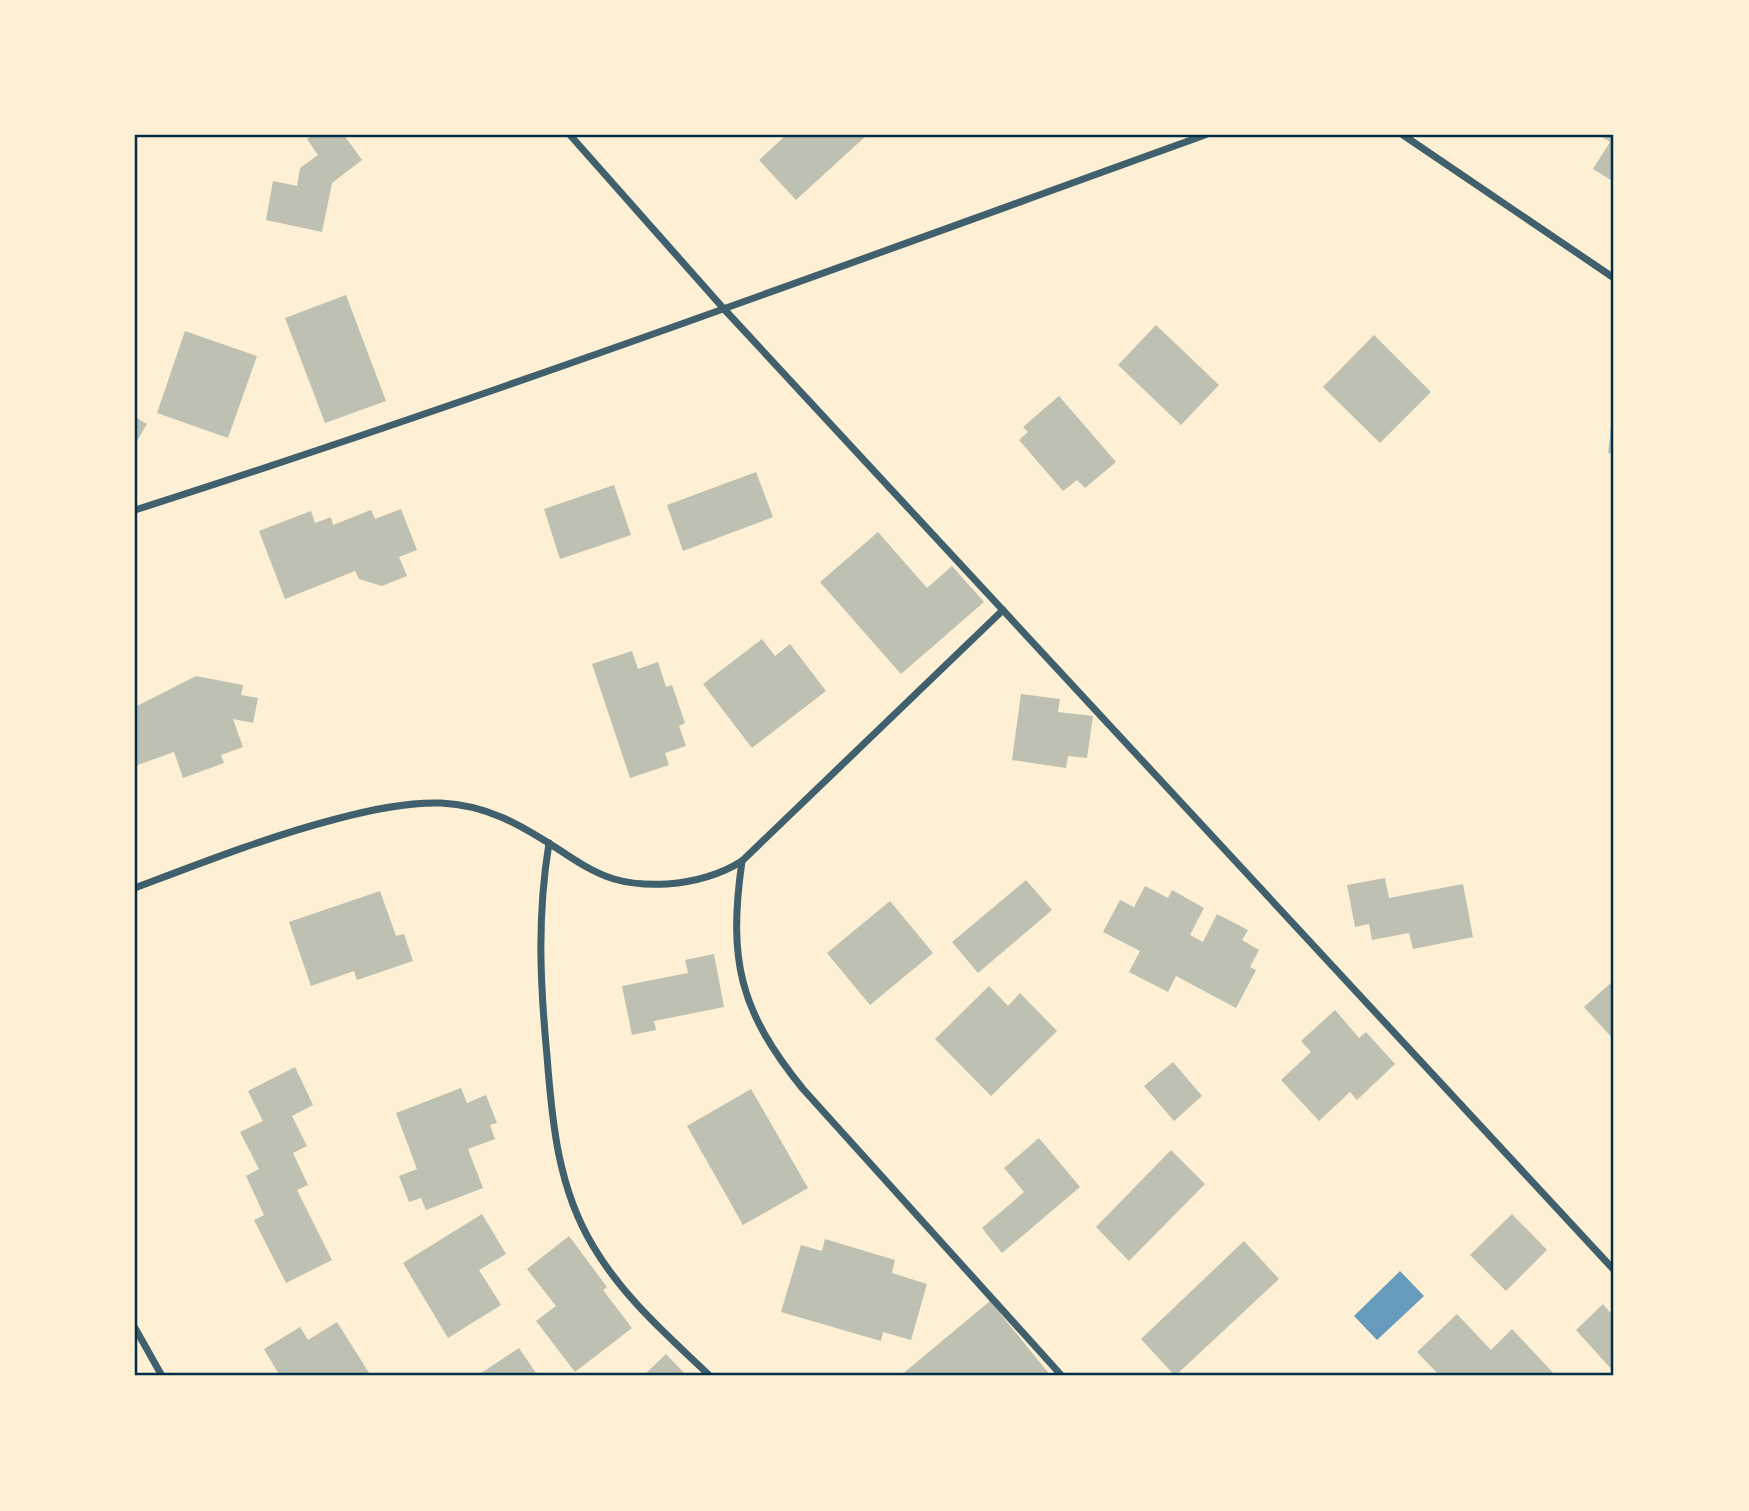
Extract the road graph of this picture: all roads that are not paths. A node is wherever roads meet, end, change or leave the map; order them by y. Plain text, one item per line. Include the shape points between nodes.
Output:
1 (570, 135) edge
2 (1205, 135) edge
3 (1403, 135) edge
4 (1614, 278) edge
5 (724, 309) junction
6 (135, 510) edge
7 (1003, 611) junction
8 (549, 843) junction
9 (743, 861) junction
10 (135, 888) edge
11 (1614, 1270) edge
12 (135, 1328) edge
13 (162, 1376) edge
14 (710, 1376) edge
15 (1062, 1376) edge

1 - 5 street
2 - 5 street
3 - 4 street
5 - 6 street
5 - 7 street
7 - 9 street
7 - 11 street
8 - 9 street via 593,871 633,883 688,882
8 - 10 street via 490,811 418,804 373,810 289,832
8 - 14 street via 540,918 540,983 553,1122 568,1191 583,1229 622,1289
9 - 15 street via 736,907 737,956 746,992 767,1040 803,1089
12 - 13 street

